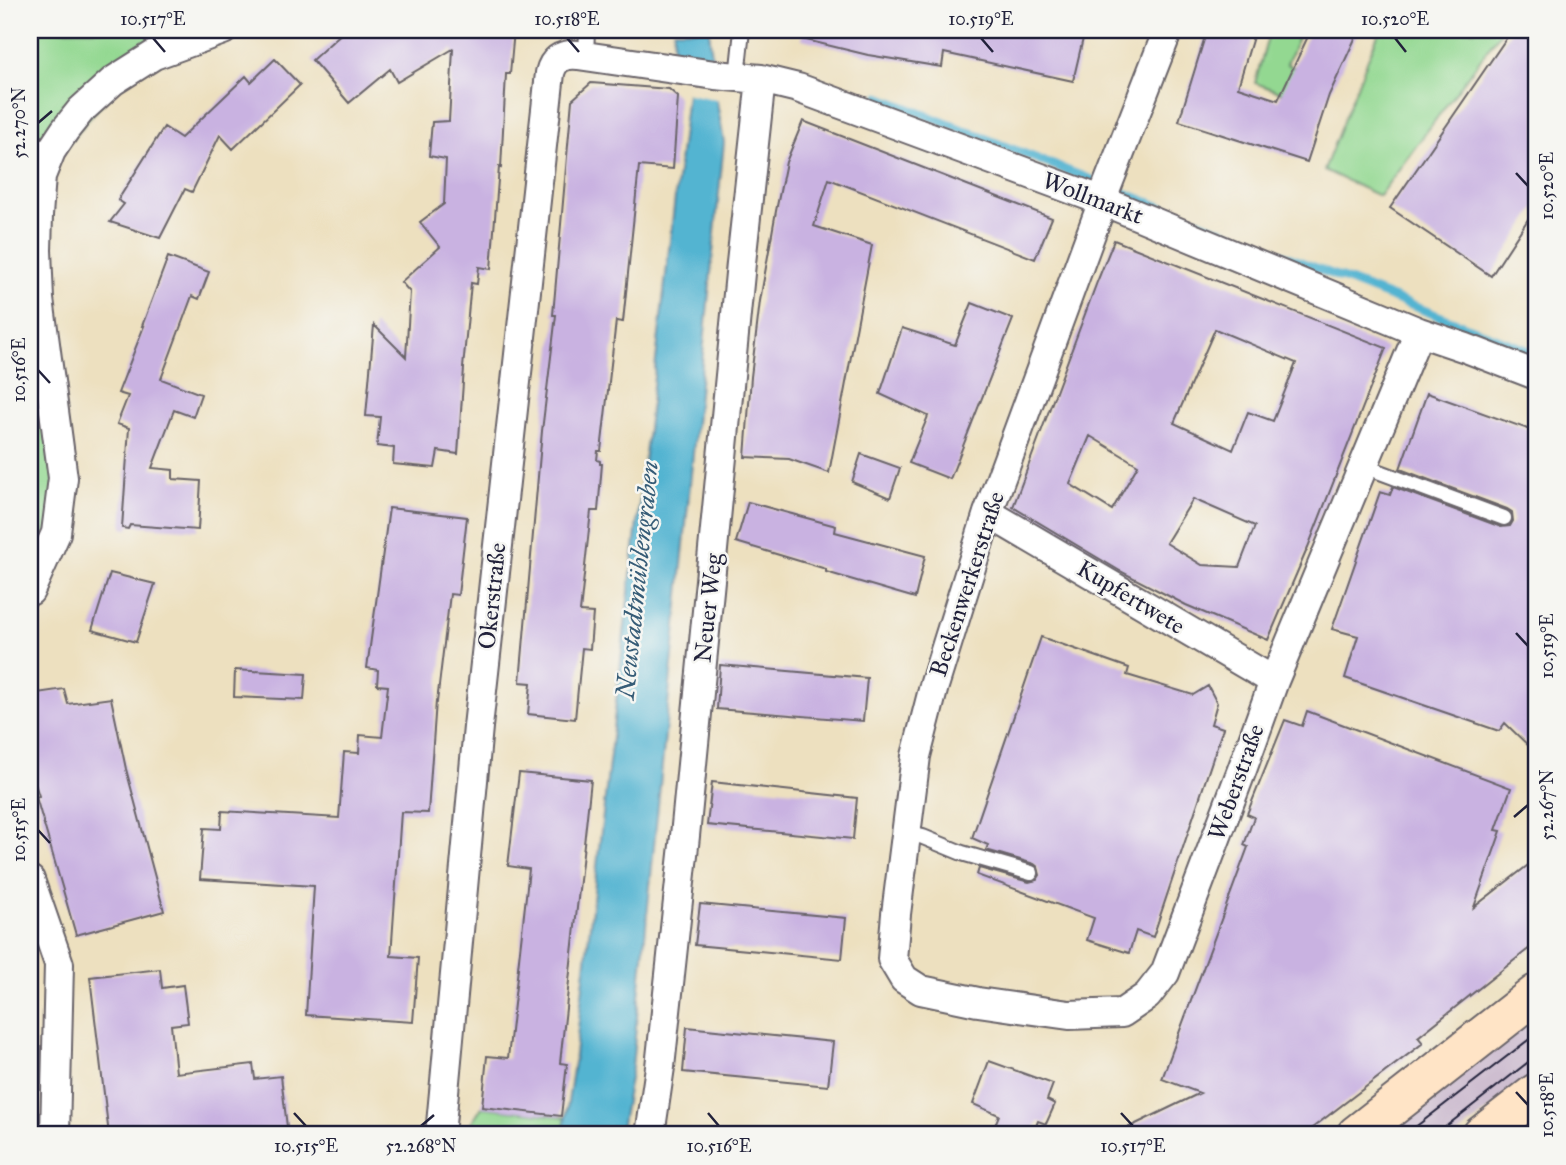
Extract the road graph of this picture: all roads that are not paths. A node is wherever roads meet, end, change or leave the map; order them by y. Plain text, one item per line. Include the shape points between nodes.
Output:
1 (223, 30) edge
2 (742, 30) edge
3 (1168, 30) edge
4 (586, 43) edge
5 (557, 59) joint
6 (738, 77) junction
7 (1106, 191) junction
8 (1419, 332) junction
9 (1536, 375) edge
10 (1364, 466) junction
11 (988, 513) junction
12 (1504, 518) dead end
13 (30, 591) edge
14 (1274, 681) junction
15 (906, 833) junction
16 (1031, 873) dead end
17 (30, 880) edge
18 (904, 979) joint
19 (1536, 994) edge
20 (1536, 1093) edge
21 (55, 1135) edge
22 (440, 1135) edge
23 (650, 1135) edge
24 (1356, 1135) edge
25 (1482, 1135) edge

1 - 13 street via 154,55 113,81 65,130 41,176 39,299 63,478 56,533
2 - 6 lane
3 - 7 street, Beckenwerkerstraße
4 - 5 street, Wollmarkt
4 - 6 street, Wollmarkt via 677,70
5 - 22 street, Okerstraße via 550,73 481,699
6 - 7 street, Wollmarkt via 798,88
6 - 23 street, Neuer Weg via 740,276 685,836
7 - 8 street, Wollmarkt
7 - 11 street, Beckenwerkerstraße
8 - 9 street, Wollmarkt
8 - 10 street, Weberstraße
10 - 12 lane
10 - 14 street, Weberstraße
11 - 14 street, Kupfertwete
11 - 15 street, Beckenwerkerstraße via 916,756
14 - 18 street, Weberstraße via 1165,973 1147,996 1122,1013 1069,1015 921,990
15 - 16 lane
15 - 18 street, Beckenwerkerstraße via 892,959
17 - 21 street via 59,964
19 - 24 main road
20 - 25 main road

